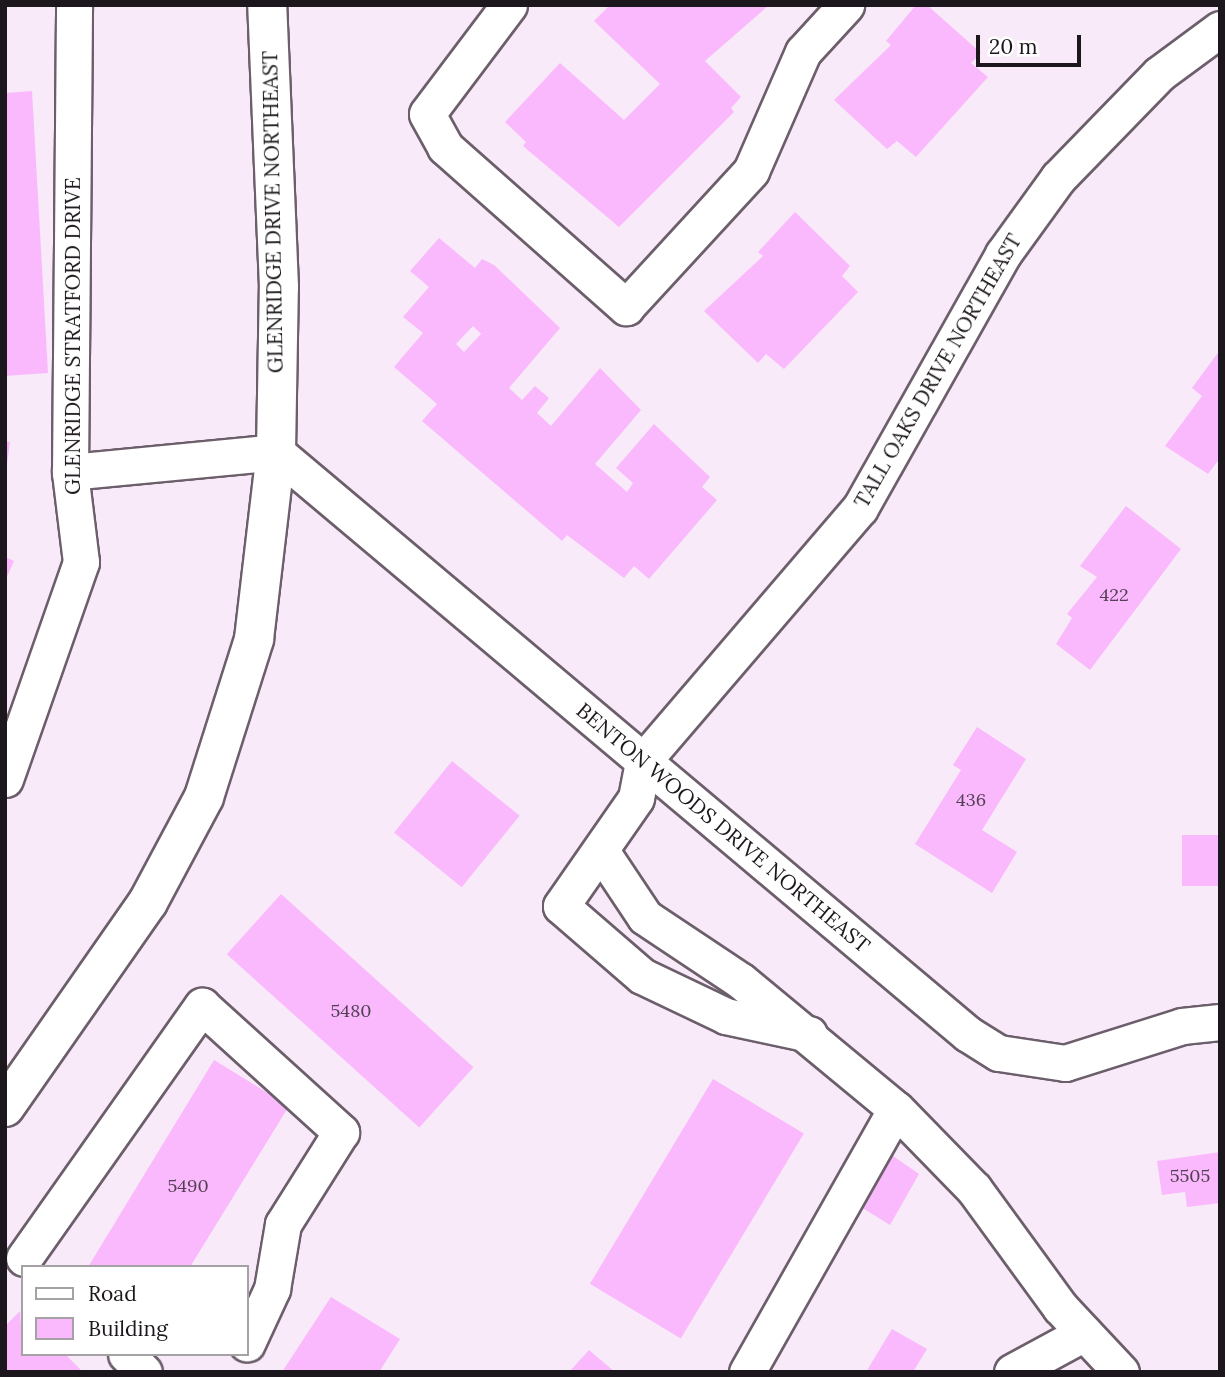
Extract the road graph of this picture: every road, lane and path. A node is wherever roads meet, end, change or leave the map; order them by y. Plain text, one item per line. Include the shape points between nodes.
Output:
1 (74, 5) edge
2 (267, 5) edge
3 (509, 5) edge
4 (846, 5) edge
5 (1220, 29) edge
6 (276, 452) junction
7 (70, 472) junction
8 (643, 761) junction
9 (5, 779) edge
10 (601, 850) junction
11 (1220, 1022) edge
12 (809, 1034) junction
13 (5, 1107) edge
14 (896, 1109) junction
15 (21, 1256) edge
16 (1084, 1333) junction
17 (248, 1341) edge
18 (128, 1356) edge
19 (241, 1356) edge
20 (145, 1372) edge
21 (233, 1372) edge
22 (747, 1372) edge
23 (1012, 1372) edge
24 (1121, 1372) edge

1 - 7 street, GLENRIDGE STRATFORD DRIVE
2 - 6 main road, GLENRIDGE DRIVE NORTHEAST via 279,287
3 - 4 street via 427,114 445,147 626,307 751,171 803,52
5 - 8 street, TALL OAKS DRIVE NORTHEAST via 1126,104 1058,178 1003,254 860,508
6 - 7 street
6 - 8 street, BENTON WOODS DRIVE NORTHEAST
6 - 13 main road, GLENRIDGE DRIVE NORTHEAST via 254,639 204,797 148,902
7 - 9 street, GLENRIDGE STRATFORD DRIVE via 81,562
8 - 10 street via 636,798
8 - 11 street, BENTON WOODS DRIVE NORTHEAST via 968,1034 999,1053 1065,1063 1182,1026
10 - 12 street via 645,917
10 - 12 street via 561,906 642,976 726,1016
12 - 14 street
14 - 16 street via 974,1189
14 - 22 street
15 - 17 street via 202,1006 341,1132 283,1224 272,1289
16 - 23 street
16 - 24 street
18 - 20 street
19 - 21 street

